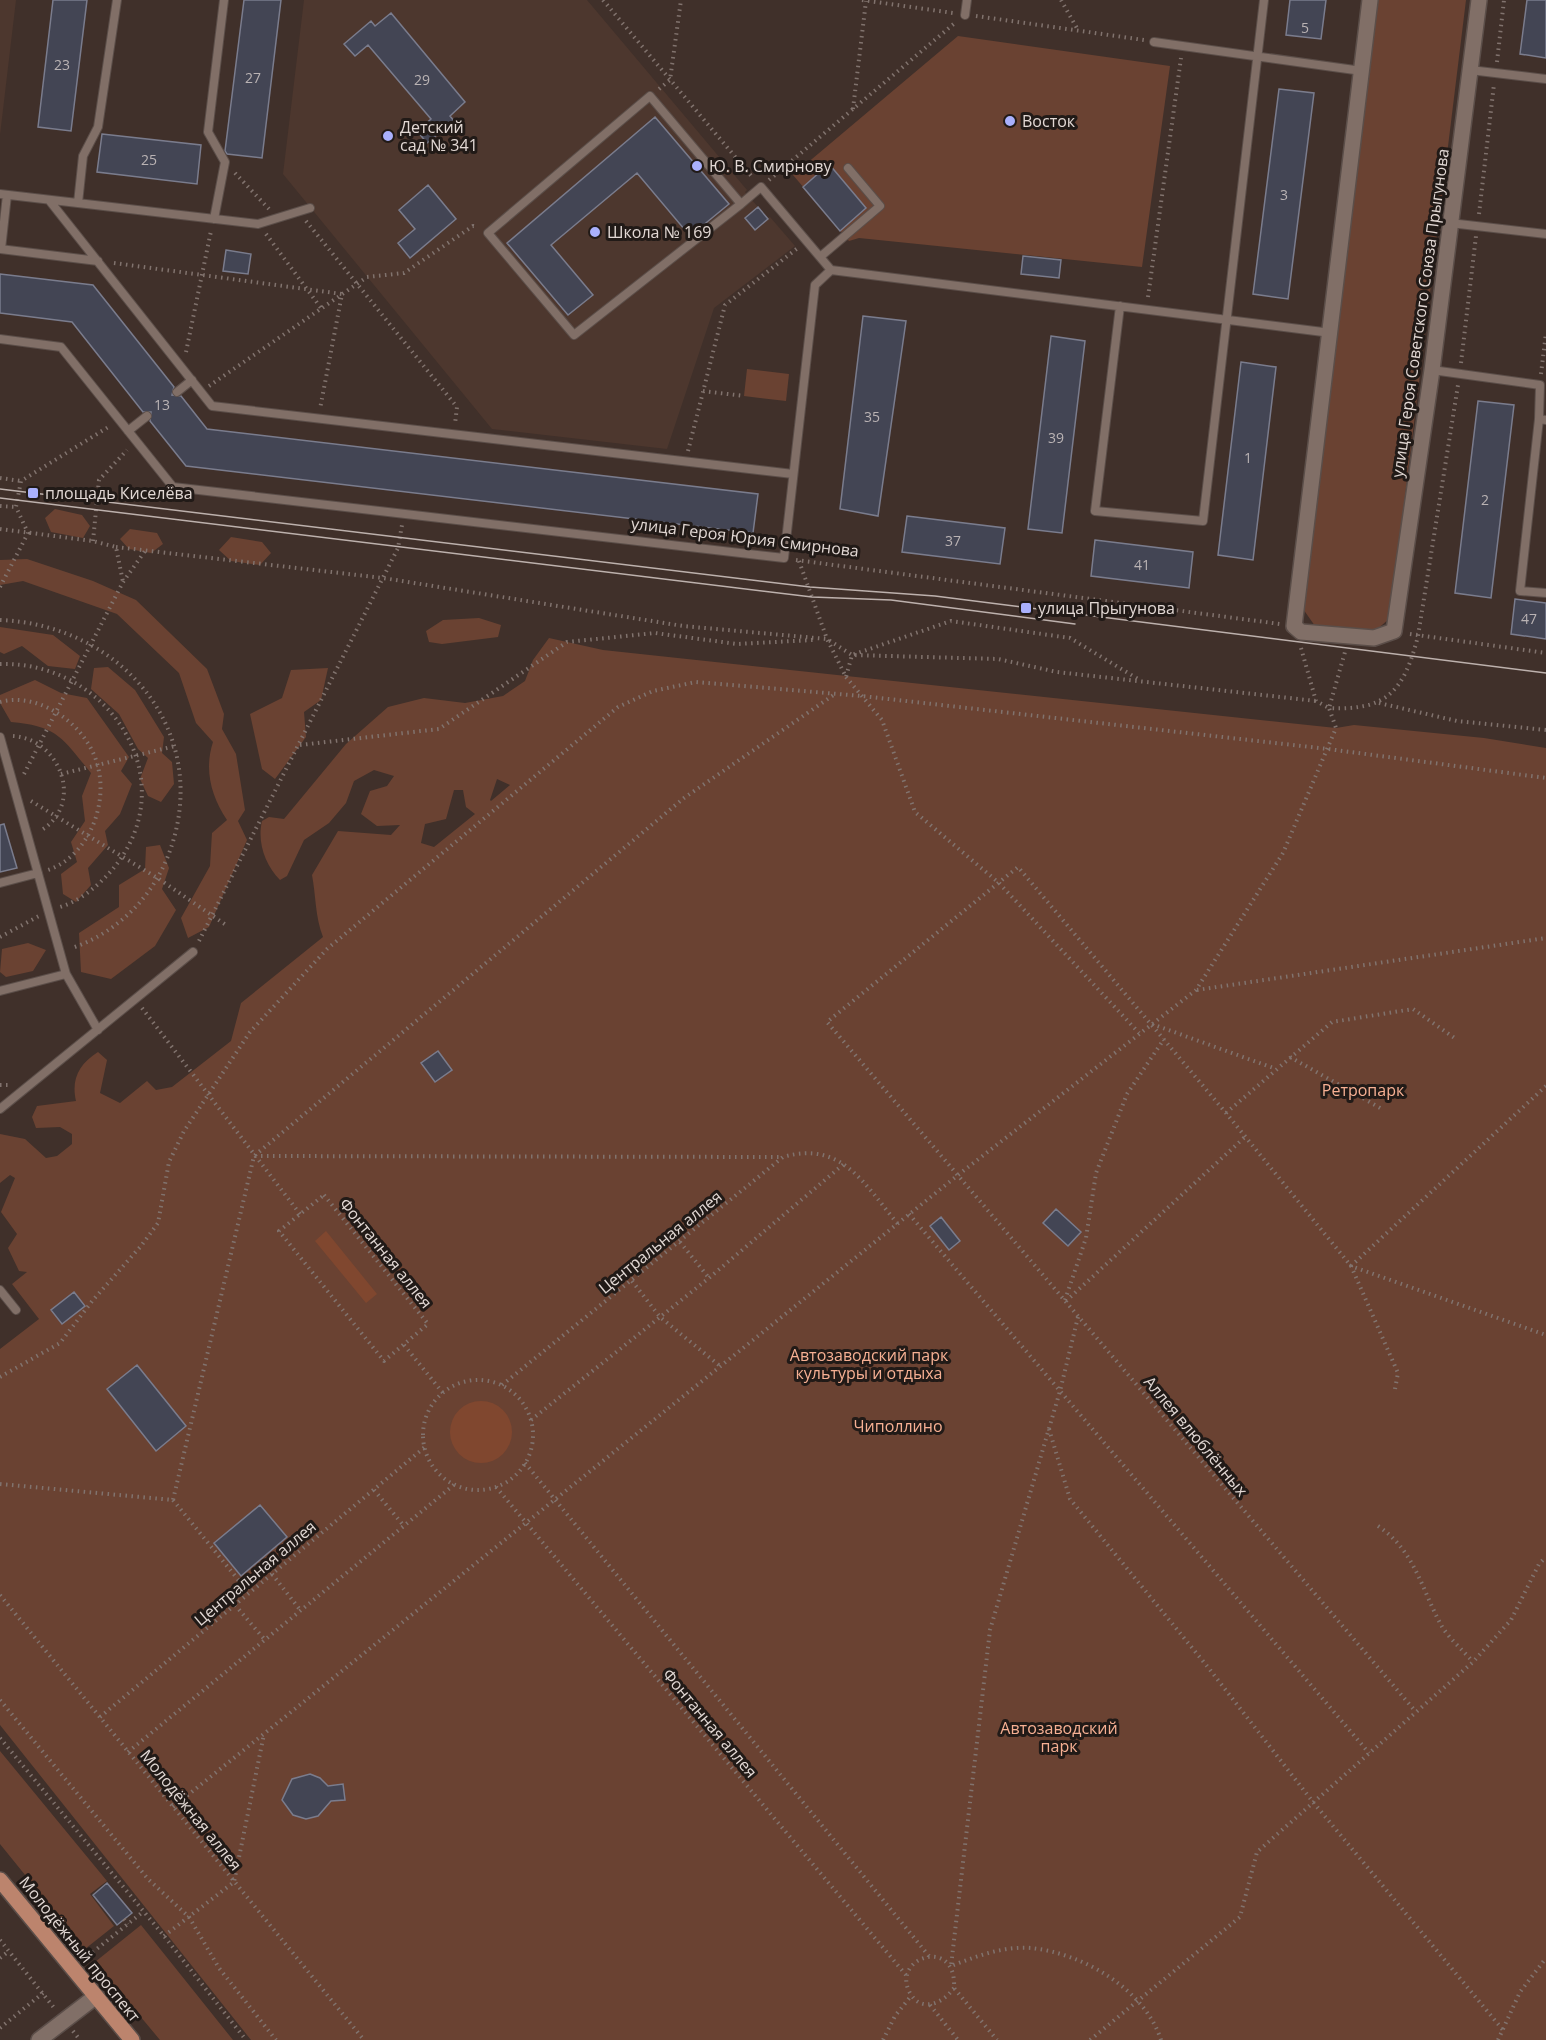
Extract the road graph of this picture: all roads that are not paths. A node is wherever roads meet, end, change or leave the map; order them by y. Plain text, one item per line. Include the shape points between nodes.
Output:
1 (117, 0) edge
2 (224, 0) edge
3 (967, 0) edge
4 (1264, 0) edge
5 (1370, 0) edge
6 (1479, 0) edge
7 (965, 15) road end
8 (1155, 42) road end
9 (1256, 56) junction
10 (1470, 70) junction
11 (1362, 71) junction
12 (1546, 79) edge
13 (848, 168) dead end
14 (4, 194) edge
15 (49, 200) junction
16 (78, 203) junction
17 (741, 204) junction
18 (310, 208) dead end
19 (214, 219) junction
20 (1450, 223) junction
21 (1546, 234) edge
22 (0, 249) edge
23 (820, 257) junction
24 (98, 261) junction
25 (831, 270) junction
26 (1120, 306) junction
27 (1225, 319) junction
28 (1331, 333) junction
29 (0, 339) edge
30 (1432, 370) junction
31 (192, 380) junction
32 (177, 392) dead end
33 (147, 417) dead end
34 (1542, 420) edge
35 (128, 431) junction
36 (793, 474) junction
37 (1546, 593) edge
38 (0, 738) edge
39 (38, 873) junction
40 (0, 883) edge
41 (193, 952) road end
42 (66, 974) junction
43 (0, 992) edge
44 (98, 1030) junction
45 (0, 1109) edge
46 (0, 1290) edge
47 (16, 1310) dead end
48 (0, 1880) edge
49 (95, 1997) junction
50 (39, 2040) edge
51 (132, 2040) edge

1 - 16 lane via 98,127 83,156
2 - 19 lane via 208,132 225,162
3 - 7 lane
4 - 9 lane
5 - 11 street
6 - 10 street, улица Героя Советского Союза Прыгунова
8 - 9 lane
9 - 11 lane
9 - 27 lane
10 - 12 lane
10 - 20 street, улица Героя Советского Союза Прыгунова
11 - 28 street
13 - 23 lane via 880,206
14 - 15 lane
14 - 22 lane
15 - 16 lane
15 - 24 lane
16 - 19 lane
17 - 17 lane via 574,335 488,233 650,96
17 - 23 lane via 761,187
18 - 19 lane via 258,224
20 - 21 lane
20 - 30 street, улица Героя Советского Союза Прыгунова
22 - 24 lane
23 - 25 lane
24 - 31 lane
25 - 26 lane
25 - 36 lane via 815,285
26 - 27 lane
26 - 27 lane via 1095,511 1203,521
27 - 28 lane
28 - 30 street, улица Героя Советского Союза Прыгунова via 1298,629 1374,639 1394,630
29 - 35 lane, улица Героя Юрия Смирнова via 61,346
30 - 34 lane via 1540,385
31 - 32 lane
31 - 36 lane via 212,405
33 - 35 lane
34 - 37 lane via 1520,591
35 - 36 lane, улица Героя Юрия Смирнова via 172,487 784,558
38 - 39 lane
39 - 40 lane
39 - 42 lane
41 - 44 lane
42 - 43 lane
42 - 44 lane
44 - 45 lane
46 - 47 lane
48 - 49 main road, Молодёжный проспект
49 - 50 street
49 - 51 main road, Молодёжный проспект

